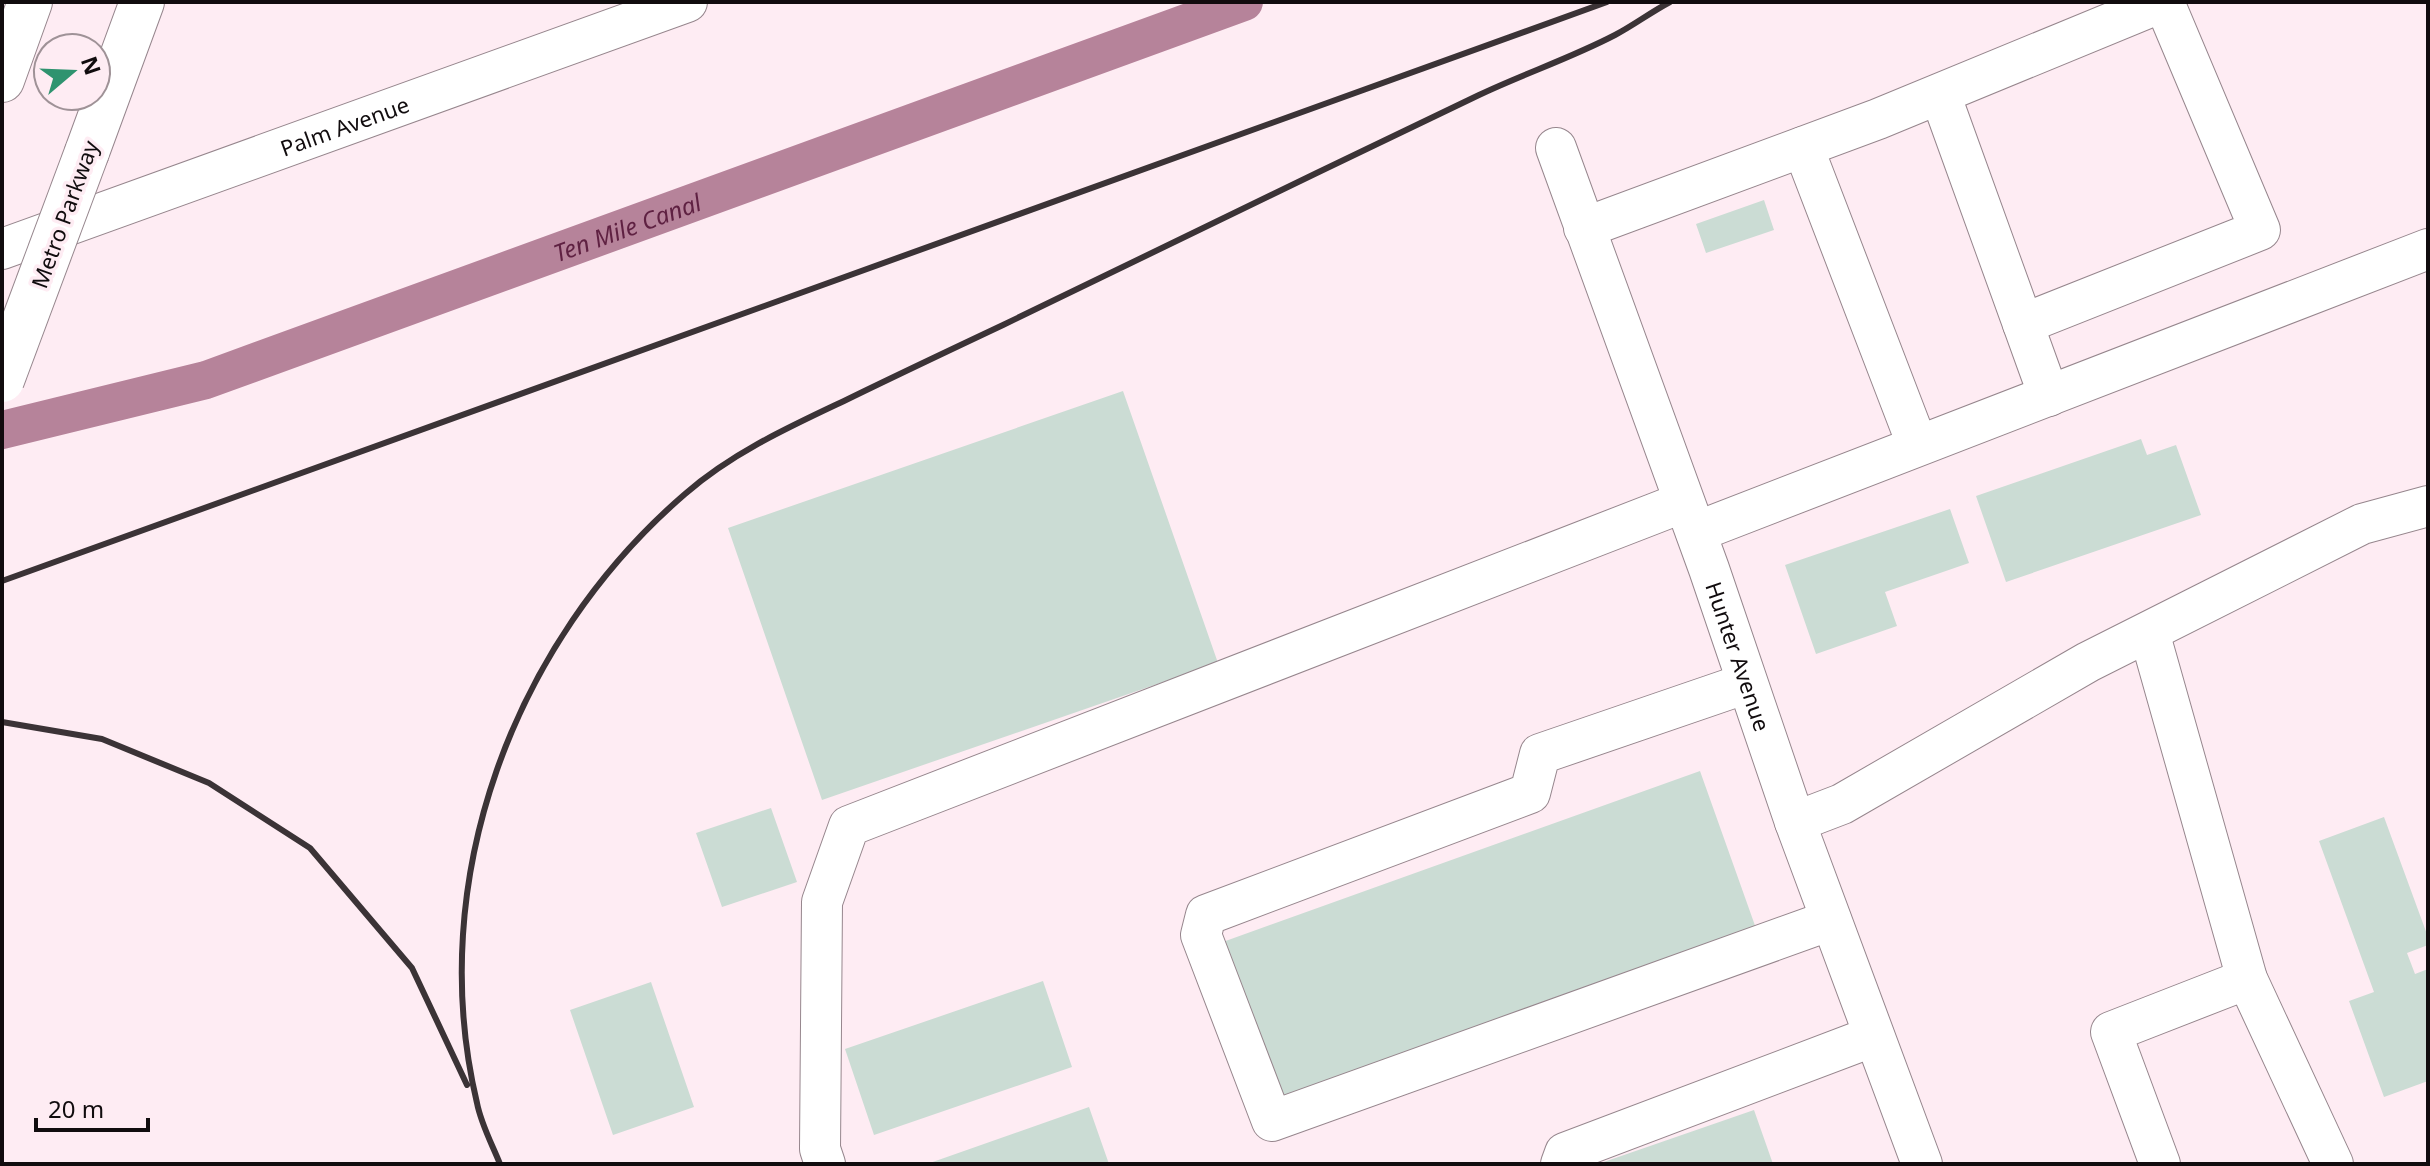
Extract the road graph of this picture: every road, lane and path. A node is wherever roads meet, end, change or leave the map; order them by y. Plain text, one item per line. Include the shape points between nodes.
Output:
1 (30, 2) edge
2 (142, 2) edge
3 (687, 2) edge
4 (2163, 2) edge
5 (2, 80) edge
6 (1940, 94) junction
7 (1803, 147) junction
8 (1556, 148) dead end
9 (1584, 228) junction
10 (2, 249) edge
11 (2428, 249) edge
12 (2023, 324) junction
13 (2, 380) edge
14 (2049, 396) junction
15 (1917, 444) junction
16 (2428, 506) edge
17 (1690, 517) junction
18 (2149, 632) junction
19 (1747, 683) junction
20 (1795, 822) junction
21 (1831, 920) junction
22 (2247, 979) junction
23 (1874, 1036) junction
24 (825, 1164) edge
25 (1561, 1164) edge
26 (1922, 1164) edge
27 (2160, 1164) edge
28 (2333, 1164) edge

1 - 5 main road
2 - 13 main road, Metro Parkway, bridge
3 - 10 street, Palm Avenue
4 - 6 street
4 - 12 street via 2260,230
6 - 7 street
6 - 12 street
7 - 9 street
7 - 15 street
8 - 9 street, Hunter Avenue
9 - 17 street, Hunter Avenue
11 - 14 street
12 - 14 street
14 - 15 street
15 - 17 street
16 - 18 street via 2362,524
17 - 19 street, Hunter Avenue
17 - 24 street via 849,826 822,902 820,1149
18 - 20 street via 1842,804
18 - 22 street
19 - 20 street, Hunter Avenue
19 - 21 street via 1540,754 1530,793 1206,915 1201,935 1272,1121
20 - 21 street, Hunter Avenue
21 - 23 street, Hunter Avenue
22 - 27 street via 2111,1032
22 - 28 street
23 - 25 street via 1565,1153
23 - 26 street, Hunter Avenue

